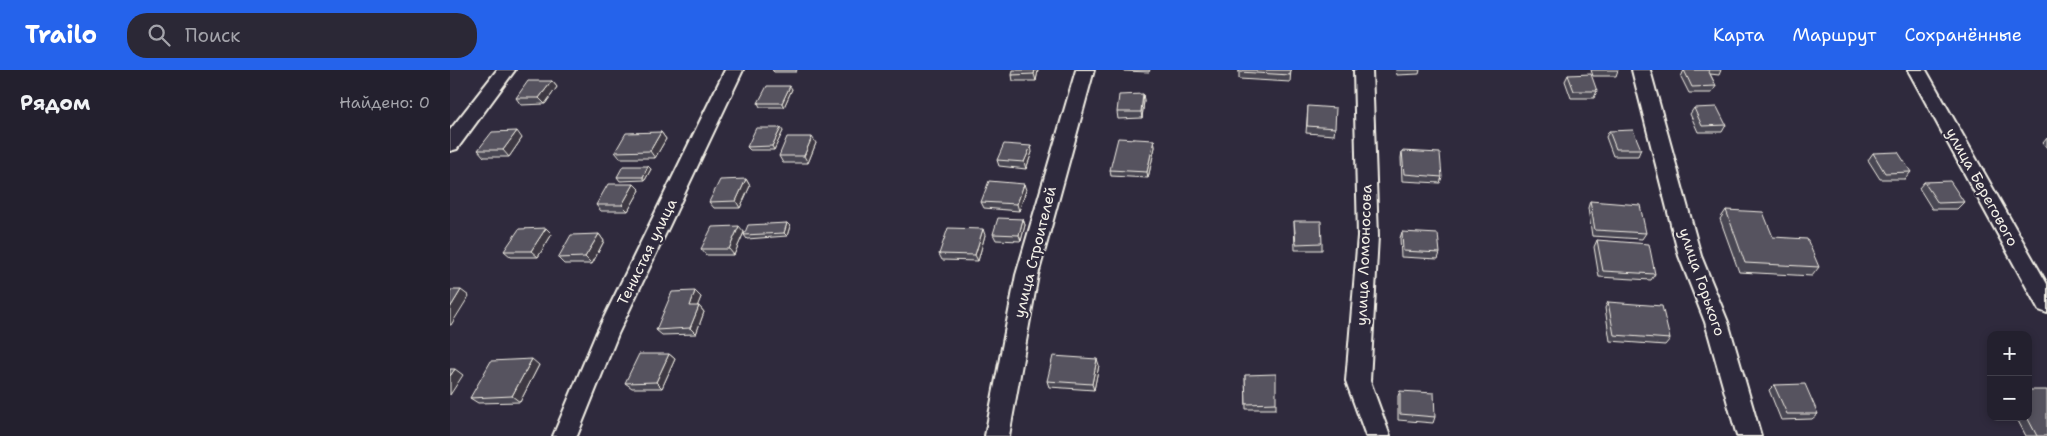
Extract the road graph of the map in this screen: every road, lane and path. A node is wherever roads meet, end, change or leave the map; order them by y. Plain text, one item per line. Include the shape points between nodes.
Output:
1 (506, 70) edge
2 (734, 70) edge
3 (1085, 70) edge
4 (1364, 70) edge
5 (1642, 70) edge
6 (1917, 70) edge
7 (450, 144) edge
8 (2047, 304) edge
9 (565, 436) edge
10 (997, 436) edge
11 (1378, 436) edge
12 (1749, 436) edge

1 - 7 street
2 - 9 street, Тенистая улица via 607,334
3 - 10 street, улица Строителей via 1027,275
4 - 11 street, улица Ломоносова via 1368,236 1358,381
5 - 12 street, улица Горького via 1690,256 1718,324
6 - 8 street, улица Берегового

